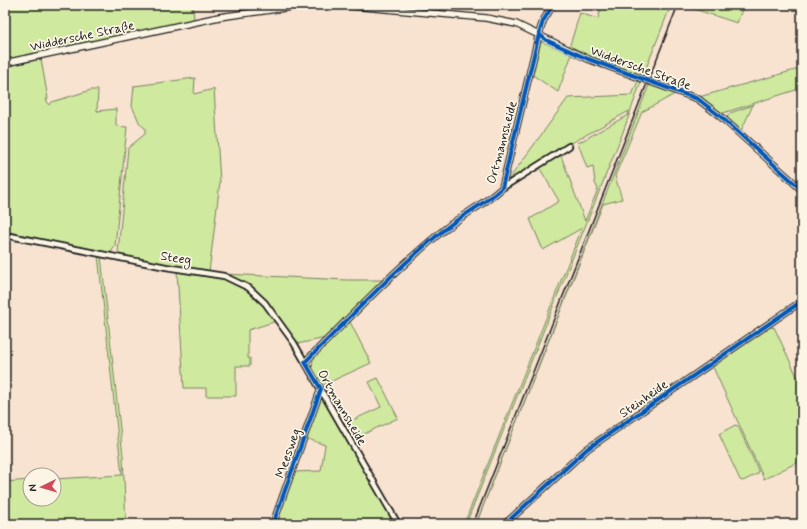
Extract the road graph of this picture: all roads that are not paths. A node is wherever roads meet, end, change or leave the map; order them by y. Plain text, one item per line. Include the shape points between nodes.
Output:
1 (306, 5) edge
2 (341, 5) edge
3 (552, 5) edge
4 (539, 34) junction
5 (5, 63) edge
6 (569, 146) dead end
7 (502, 188) junction
8 (802, 190) edge
9 (5, 235) edge
10 (802, 301) edge
11 (305, 362) junction
12 (320, 389) junction
13 (272, 524) edge
14 (398, 524) edge
15 (505, 524) edge

1 - 5 street, Widdersche Straße via 219,17
2 - 4 street, Widdersche Straße via 486,18 516,24
3 - 4 street, Ortmannsheide via 542,21
4 - 7 street, Ortmannsheide
4 - 8 street, Widdersche Straße via 546,40 588,59 698,99
6 - 7 street, Ortmannsheide
7 - 11 street, Ortmannsheide via 488,202 446,228 400,268
9 - 11 street, Steeg via 224,276 237,281 265,303
10 - 15 street, Steinheide via 587,449
11 - 12 street, Ortmannsheide
12 - 13 street, Meesweg
12 - 14 street, Ortmannsheide

